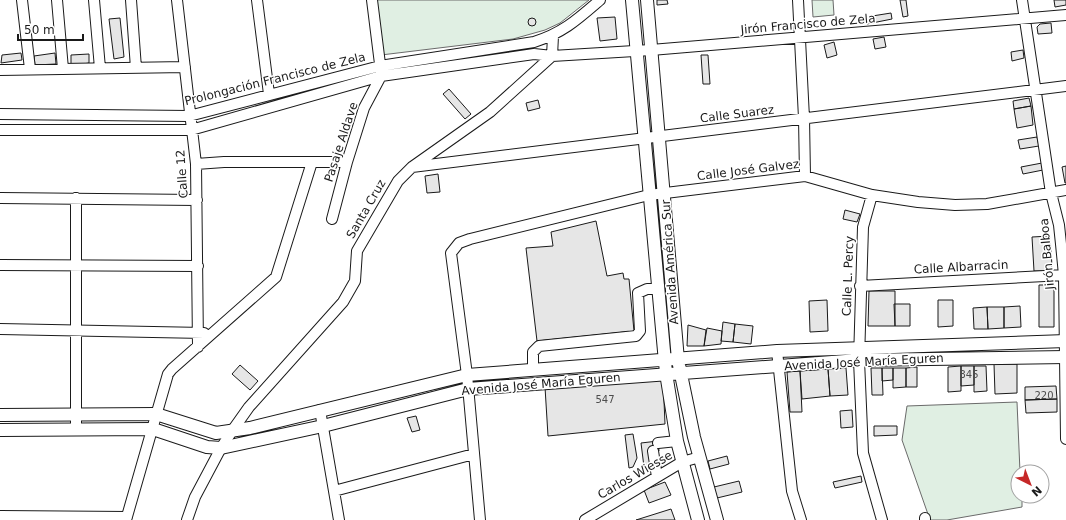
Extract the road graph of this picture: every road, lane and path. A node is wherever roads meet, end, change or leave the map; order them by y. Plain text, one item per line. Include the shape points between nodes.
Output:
1 (22, 0) edge
2 (57, 0) edge
3 (94, 0) edge
4 (131, 0) edge
5 (177, 0) edge
6 (257, 0) edge
7 (372, 0) edge
8 (600, 0) edge
9 (632, 0) edge
10 (646, 0) edge
11 (798, 0) edge
12 (1022, 0) edge
13 (1066, 15) edge
14 (1025, 18) junction
15 (553, 36) junction
16 (800, 38) junction
17 (651, 50) junction
18 (636, 51) junction
19 (552, 56) junction
20 (185, 67) junction
21 (100, 68) junction
22 (136, 68) junction
23 (30, 69) junction
24 (64, 69) junction
25 (0, 70) edge
26 (381, 71) junction
27 (1066, 86) edge
28 (1036, 90) junction
29 (269, 94) junction
30 (0, 114) edge
31 (30, 115) junction
32 (190, 116) junction
33 (804, 118) junction
34 (0, 130) edge
35 (31, 130) junction
36 (191, 130) junction
37 (660, 137) junction
38 (644, 139) junction
39 (312, 162) junction
40 (347, 162) junction
41 (196, 164) junction
42 (412, 167) junction
43 (805, 176) junction
44 (1066, 190) edge
45 (665, 192) junction
46 (1051, 193) junction
47 (649, 195) junction
48 (872, 195) junction
49 (0, 198) edge
50 (76, 198) junction
51 (197, 200) junction
52 (332, 219) dead end
53 (0, 265) edge
54 (76, 266) junction
55 (198, 266) junction
56 (1064, 275) junction
57 (860, 286) junction
58 (658, 294) junction
59 (672, 296) junction
60 (0, 329) edge
61 (76, 330) junction
62 (198, 333) junction
63 (214, 333) junction
64 (1065, 342) edge
65 (198, 347) junction
66 (860, 347) junction
67 (828, 349) junction
68 (777, 352) junction
69 (1065, 357) edge
70 (678, 360) junction
71 (859, 360) junction
72 (665, 361) junction
73 (829, 362) junction
74 (778, 366) junction
75 (550, 368) junction
76 (533, 370) junction
77 (666, 373) junction
78 (681, 373) junction
79 (467, 375) junction
80 (551, 382) junction
81 (468, 389) junction
82 (320, 410) junction
83 (156, 414) junction
84 (0, 415) edge
85 (76, 415) junction
86 (324, 426) junction
87 (153, 429) junction
88 (0, 430) edge
89 (76, 430) junction
90 (232, 431) junction
91 (1066, 439) edge
92 (677, 441) junction
93 (221, 448) junction
94 (474, 454) junction
95 (700, 457) junction
96 (682, 462) junction
97 (657, 476) junction
98 (334, 491) junction
99 (0, 516) edge
100 (591, 518) edge
101 (127, 519) edge
102 (187, 520) edge
103 (339, 520) edge
104 (480, 520) edge
105 (698, 520) edge
106 (717, 520) edge
107 (801, 520) edge
108 (882, 520) edge

1 - 23 street
2 - 24 street
3 - 21 street
4 - 22 street
5 - 20 street, Calle 12
6 - 29 street
7 - 26 street
8 - 15 street via 570,26
9 - 18 main road, Avenida América Sur
10 - 17 main road, Avenida América Sur
11 - 16 street
12 - 14 street, Jirón Balboa
13 - 14 street, Jirón Francisco de Zela
14 - 16 street, Jirón Francisco de Zela
14 - 28 street, Jirón Balboa
15 - 19 street
15 - 26 street, Prolongación Francisco de Zela via 534,42
16 - 17 street, Jirón Francisco de Zela
16 - 33 street
17 - 18 street, Jirón Francisco de Zela
17 - 37 main road, Avenida América Sur
18 - 19 street, Jirón Francisco de Zela
18 - 38 main road, Avenida América Sur
19 - 26 street, Prolongación Francisco de Zela via 534,54
19 - 42 street, Santa Cruz via 490,112
20 - 22 street
20 - 32 street, Calle 12
21 - 22 street
21 - 24 street
23 - 24 street
23 - 25 street
26 - 29 street, Prolongación Francisco de Zela
26 - 36 street, Prolongación Francisco de Zela
26 - 40 street, Pasaje Aldave via 364,108
27 - 28 street, Calle Suarez
28 - 33 street, Calle Suarez
28 - 46 street, Jirón Balboa
29 - 32 street, Prolongación Francisco de Zela
30 - 31 street, Prolongación Francisco de Zela
31 - 32 street, Prolongación Francisco de Zela
31 - 35 street
32 - 36 street, Calle 12
33 - 37 street, Calle Suarez
33 - 43 street
34 - 35 street, Prolongación Francisco de Zela
35 - 36 street, Prolongación Francisco de Zela
36 - 41 street, Calle 12
37 - 38 street, Calle Suarez
37 - 45 main road, Avenida América Sur
38 - 42 street, Calle Suarez
38 - 47 main road, Avenida América Sur
39 - 40 street
39 - 41 street
39 - 63 street via 276,277
40 - 52 street, Pasaje Aldave
41 - 51 street, Calle 12
42 - 90 street, Santa Cruz via 398,181 357,251 355,280 343,302 249,408
43 - 45 street, Calle José Galvez
43 - 48 street, Calle José Galvez
44 - 46 street, Calle José Galvez
45 - 47 street, Calle José Galvez
45 - 59 main road, Avenida América Sur
46 - 48 street, Calle José Galvez via 987,204 955,205
46 - 56 street, Jirón Balboa via 1059,225
47 - 58 main road, Avenida América Sur
47 - 79 street, Calle José Galvez via 459,243 451,253
48 - 57 street, Calle L. Percy via 863,227
49 - 50 street
50 - 51 street
50 - 54 street
51 - 55 street, Calle 12
53 - 54 street
54 - 55 street
54 - 61 street
55 - 62 street, Calle 12
56 - 57 street, Calle Albarracin
56 - 64 street, Jirón Balboa
57 - 66 street, Calle L. Percy
58 - 59 main road
58 - 72 main road, Avenida América Sur
58 - 76 street via 646,289 638,293 640,331 636,336 540,346 533,352
59 - 70 main road, Avenida América Sur
60 - 61 street
61 - 62 street
61 - 85 street
62 - 63 street
62 - 65 street, Calle 12
63 - 65 street
64 - 66 main road, Avenida José María Eguren
64 - 69 street, Jirón Balboa
65 - 83 street via 169,372
66 - 67 main road, Avenida José María Eguren
66 - 71 street, Calle L. Percy
67 - 68 main road, Avenida José María Eguren
67 - 73 main road
68 - 70 main road, Avenida José María Eguren
68 - 74 street
69 - 71 main road, Avenida José María Eguren
69 - 91 street, Jirón Balboa
70 - 72 main road, Avenida José María Eguren
70 - 78 main road, Avenida América Sur
71 - 73 main road, Avenida José María Eguren
71 - 108 street, Calle L. Percy via 863,453
72 - 75 main road, Avenida José María Eguren
72 - 77 main road, Avenida América Sur
73 - 74 main road, Avenida José María Eguren
74 - 78 main road, Avenida José María Eguren
74 - 107 street via 792,491
75 - 76 main road, Avenida José María Eguren
75 - 80 main road
76 - 79 main road, Avenida José María Eguren
77 - 78 main road, Avenida José María Eguren
77 - 80 main road, Avenida José María Eguren
77 - 92 main road, Avenida América Sur
78 - 95 main road, Avenida América Sur
79 - 81 street
79 - 82 main road, Avenida José María Eguren
80 - 81 main road, Avenida José María Eguren
81 - 86 main road, Avenida José María Eguren
81 - 94 street
82 - 86 street
82 - 90 main road, Avenida José María Eguren
83 - 85 main road, Avenida José María Eguren
83 - 87 street
83 - 90 main road, Avenida José María Eguren via 216,433
84 - 85 main road, Avenida José María Eguren
85 - 89 street
86 - 93 main road, Avenida José María Eguren
86 - 98 street
87 - 89 main road, Avenida José María Eguren
87 - 93 main road, Avenida José María Eguren via 207,447
87 - 101 street
88 - 89 main road, Avenida José María Eguren
90 - 93 street, Santa Cruz
92 - 96 main road, Avenida América Sur
92 - 97 street via 656,447
93 - 102 street, Santa Cruz via 195,497
94 - 98 street
94 - 104 street
95 - 96 street, Carlos Wiesse
95 - 106 main road, Avenida América Sur
96 - 97 street, Carlos Wiesse
96 - 105 main road, Avenida América Sur
97 - 100 street, Carlos Wiesse
98 - 103 street
99 - 101 street

